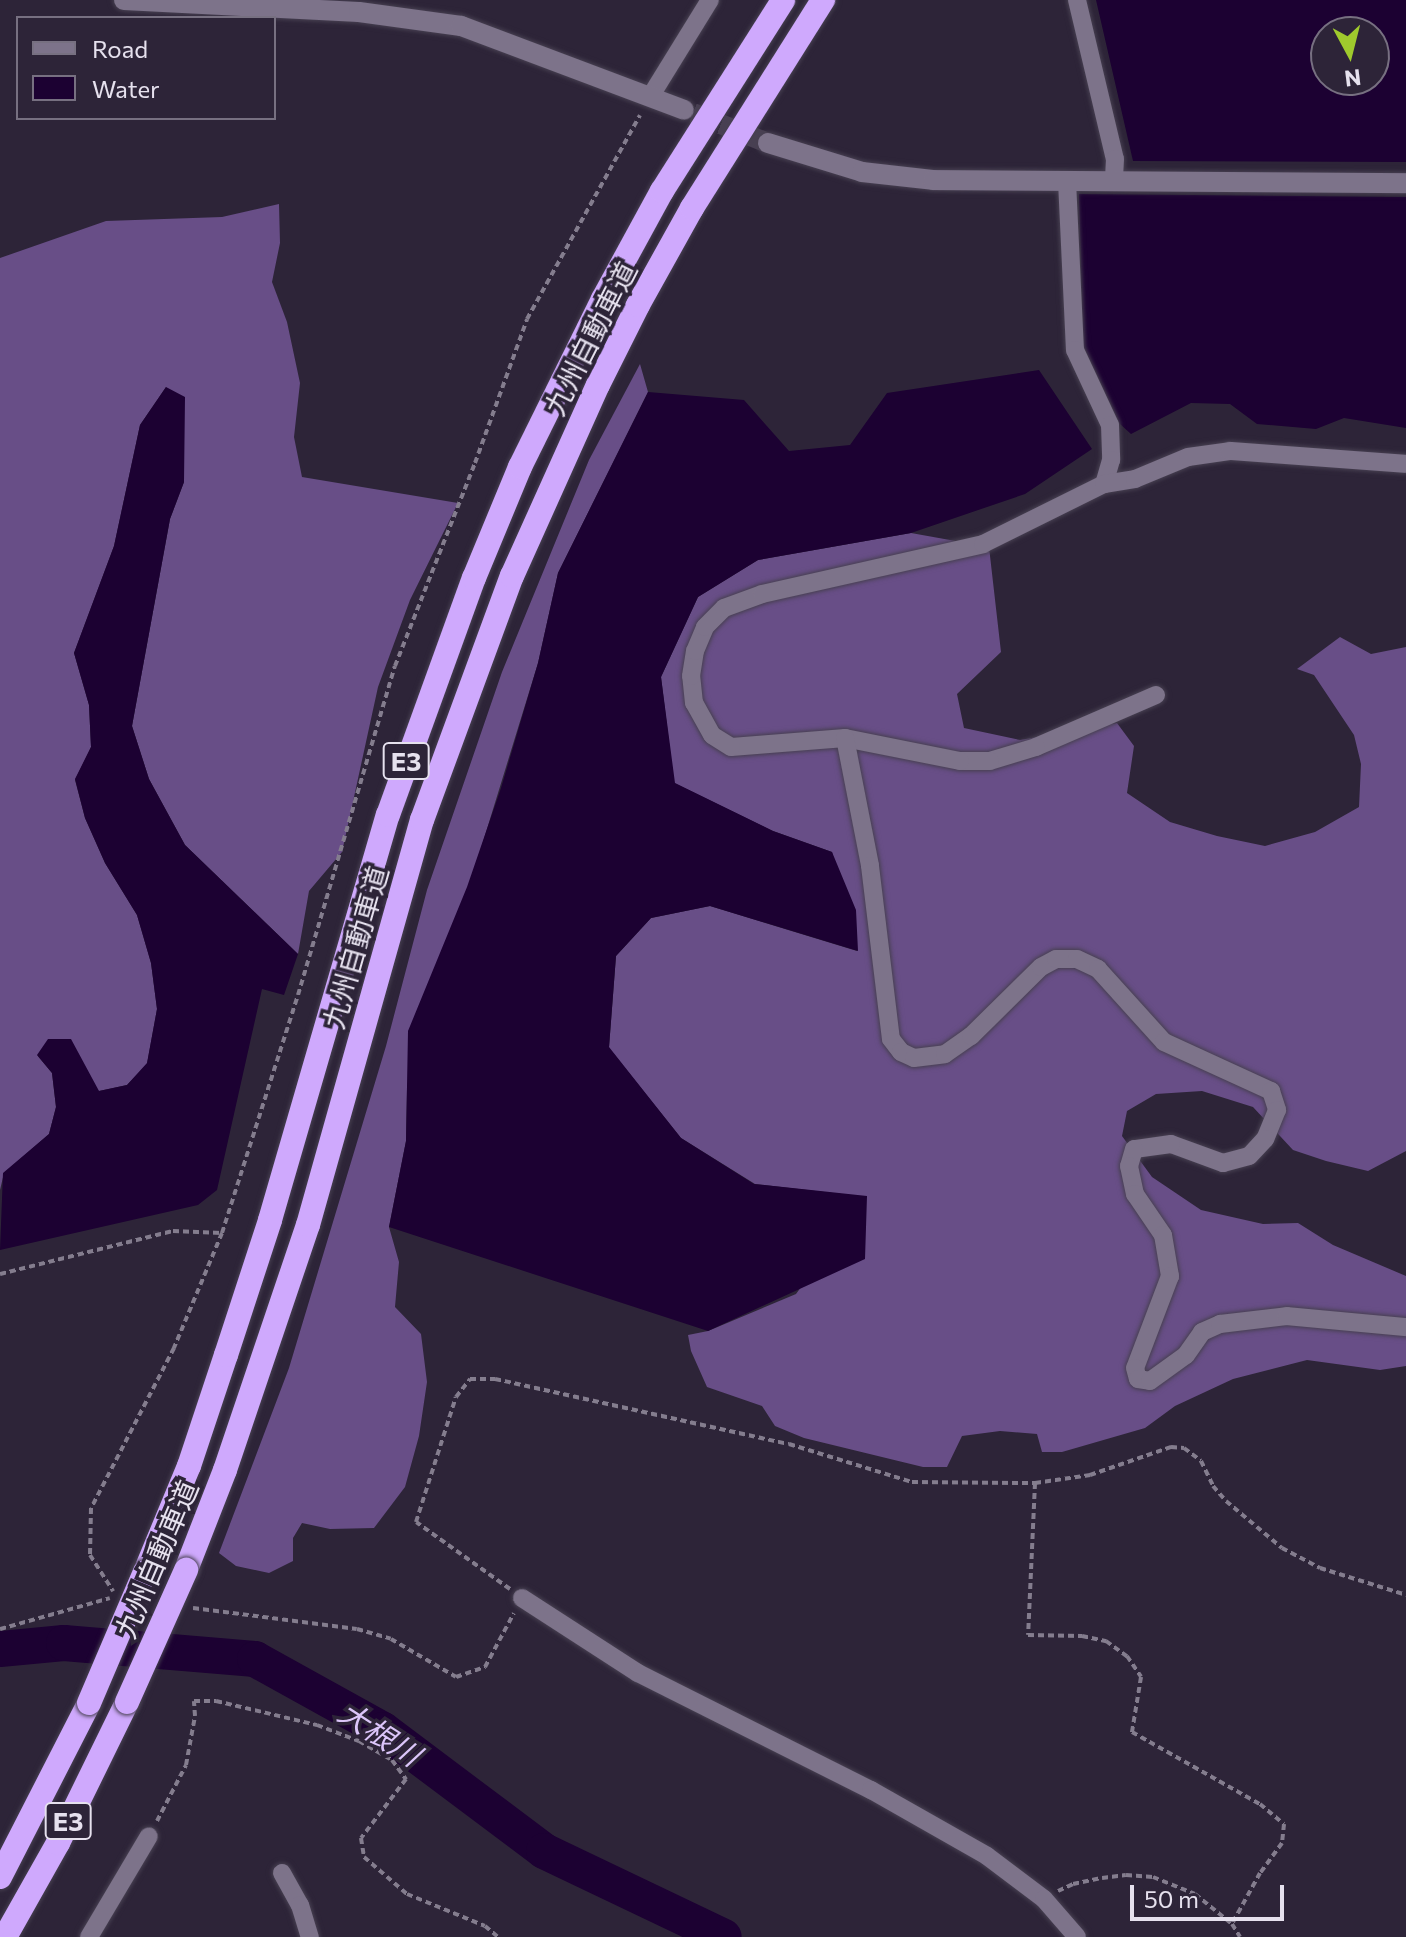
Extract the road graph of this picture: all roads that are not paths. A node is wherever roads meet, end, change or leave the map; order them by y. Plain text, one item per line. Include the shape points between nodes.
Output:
1 (124, 0) edge
2 (710, 0) edge
3 (783, 0) edge
4 (823, 0) edge
5 (1077, 0) edge
6 (650, 97) junction
7 (684, 110) tunnel mouth
8 (768, 143) tunnel mouth
9 (1067, 181) junction
10 (1114, 181) junction
11 (1406, 183) edge
12 (1406, 464) edge
13 (1104, 484) junction
14 (1156, 695) dead end
15 (845, 738) junction
16 (1406, 1327) edge
17 (522, 1598) road end
18 (149, 1836) road end
19 (282, 1873) dead end
20 (0, 1877) edge
21 (5, 1937) edge
22 (89, 1937) edge
23 (310, 1937) edge
24 (1077, 1937) edge

1 - 6 street via 359,12 461,26
2 - 6 street
3 - 20 highway, 九州自動車道 / E3, bridge via 662,191 520,467 388,815 270,1220 189,1466 89,1703
4 - 21 highway, 九州自動車道 / E3, bridge via 692,208 638,305 512,576 422,820 308,1225 231,1456 127,1702
5 - 10 street via 1115,159
6 - 7 street
8 - 9 street via 896,178
9 - 10 street
9 - 13 street via 1075,350 1110,425 1111,460
10 - 11 street
12 - 13 street via 1230,451 1188,457 1135,479
13 - 15 street via 983,544 762,594 724,608 705,627 691,676 694,703 712,735 731,747
14 - 15 street via 990,761 936,758
15 - 16 street via 870,866 891,1039 901,1052 914,1058 945,1054 971,1036 1041,967 1056,959 1077,959 1098,969 1164,1042 1271,1091 1277,1110 1265,1139 1249,1156 1223,1163 1171,1144 1134,1149 1129,1166 1135,1194 1163,1235 1170,1276 1135,1368 1138,1379 1150,1381 1186,1355 1202,1332 1220,1324 1287,1316
17 - 24 street via 638,1673 871,1790 987,1856 1044,1899
18 - 22 street
19 - 23 street

